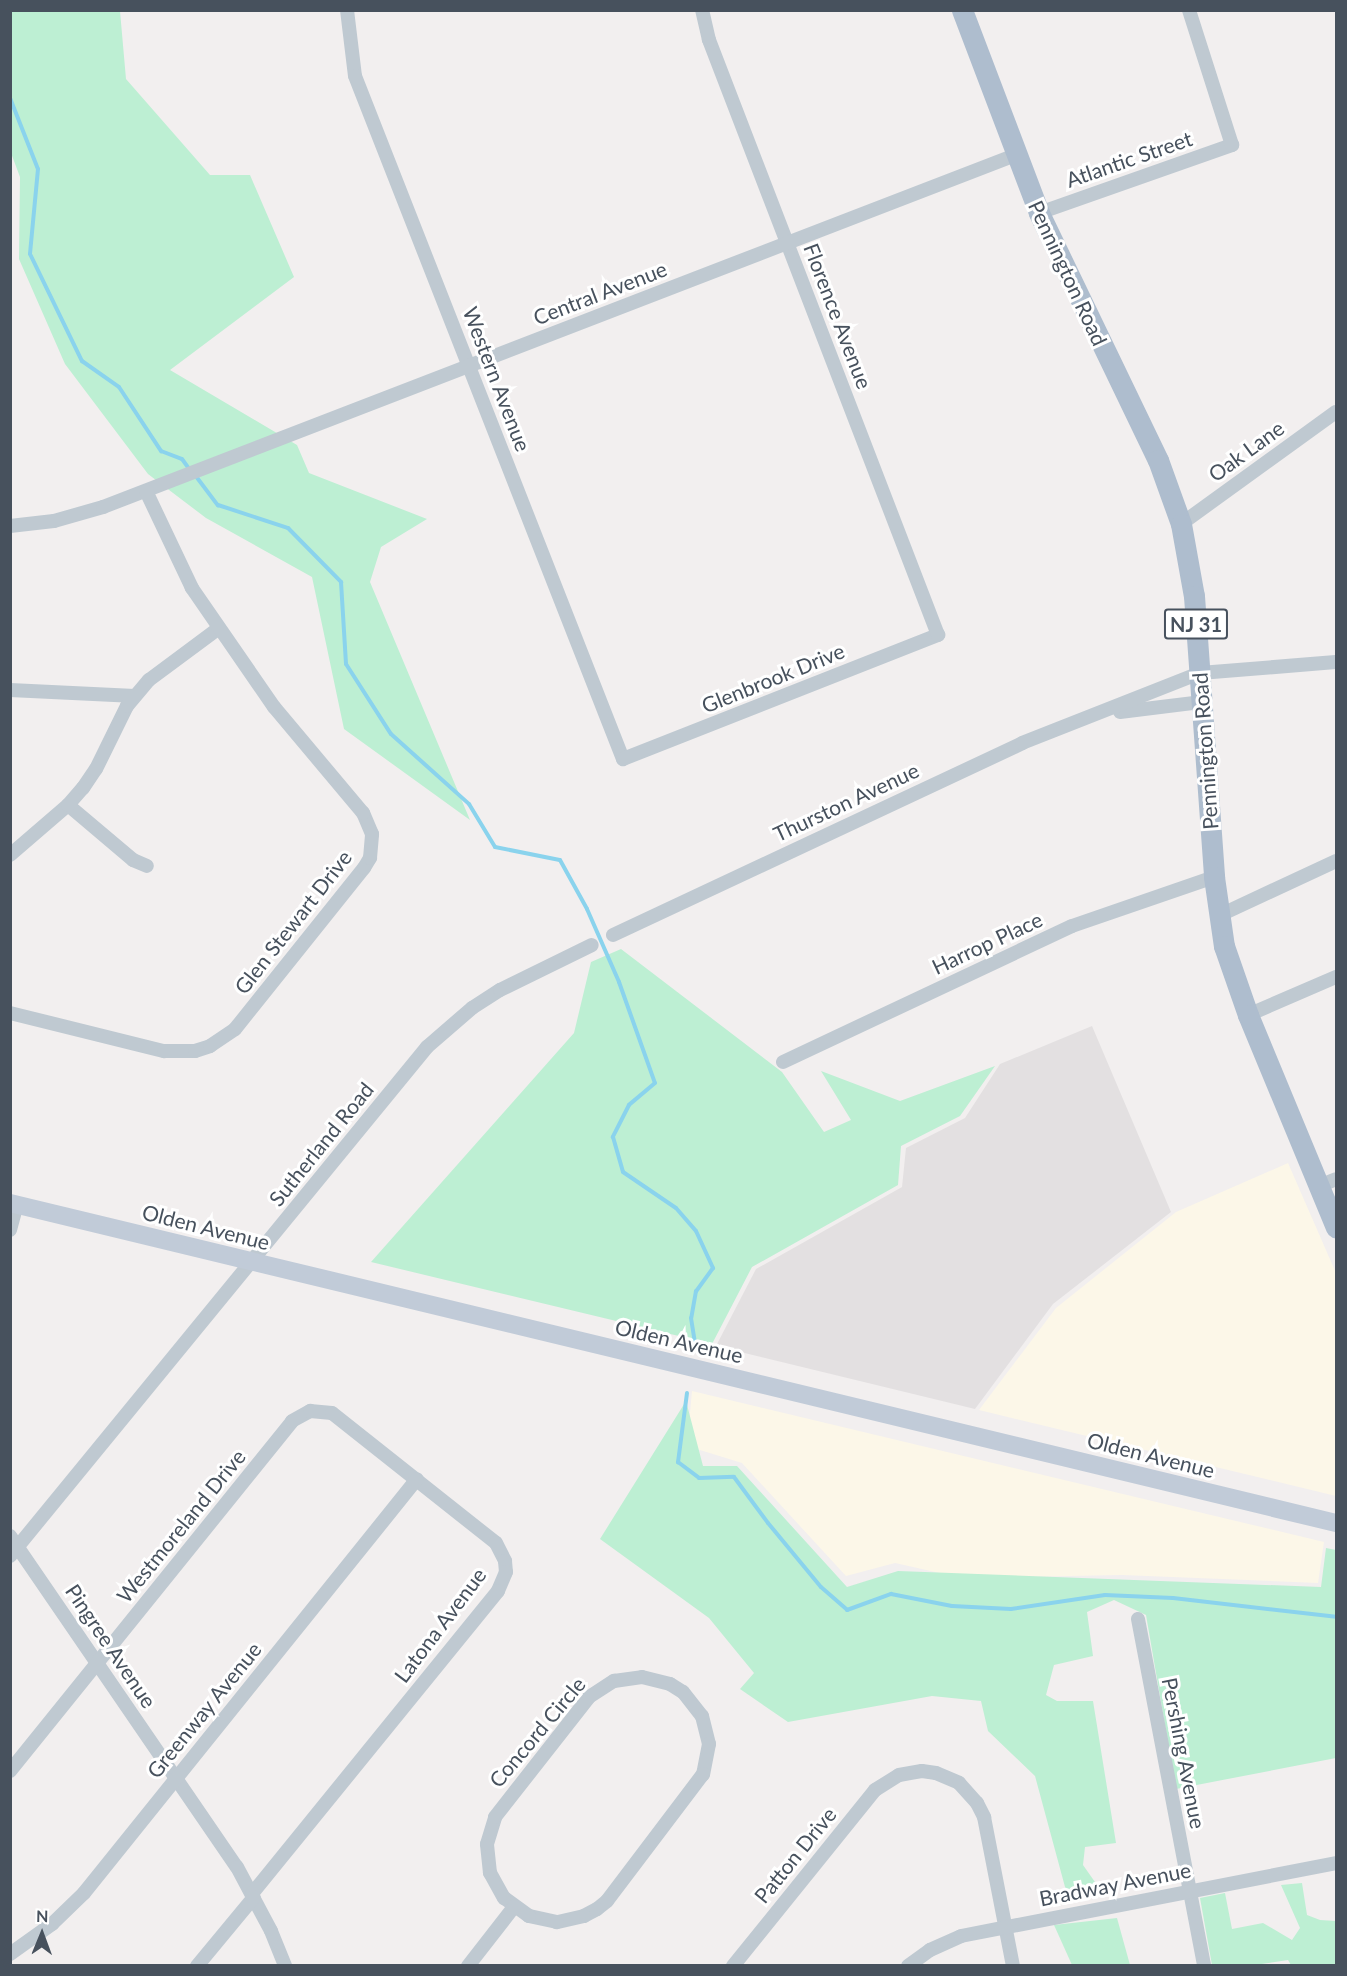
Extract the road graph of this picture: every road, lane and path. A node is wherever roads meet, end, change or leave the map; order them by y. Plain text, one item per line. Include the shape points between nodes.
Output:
1 (347, 10) edge
2 (702, 10) edge
3 (962, 10) edge
4 (1189, 10) edge
5 (1015, 155) junction
6 (1039, 213) junction
7 (788, 243) junction
8 (469, 367) junction
9 (1336, 412) edge
10 (146, 491) junction
11 (1181, 524) junction
12 (10, 526) edge
13 (219, 628) junction
14 (938, 635) joint
15 (1336, 662) edge
16 (1200, 673) junction
17 (10, 690) edge
18 (135, 696) junction
19 (1202, 702) junction
20 (1100, 715) junction
21 (623, 759) joint
22 (68, 805) junction
23 (10, 855) edge
24 (1336, 861) edge
25 (147, 866) dead end
26 (1214, 877) junction
27 (1218, 916) junction
28 (614, 935) dead end
29 (592, 945) dead end
30 (1336, 977) edge
31 (10, 1013) edge
32 (1248, 1015) junction
33 (783, 1062) dead end
34 (1328, 1182) edge
35 (14, 1204) edge
36 (1336, 1227) edge
37 (10, 1230) edge
38 (252, 1261) junction
39 (327, 1412) joint
40 (417, 1479) junction
41 (1336, 1523) edge
42 (13, 1546) edge
43 (1138, 1619) dead end
44 (97, 1663) junction
45 (10, 1771) edge
46 (176, 1778) junction
47 (1336, 1863) edge
48 (1189, 1891) junction
49 (253, 1896) junction
50 (514, 1907) junction
51 (1005, 1926) junction
52 (10, 1954) edge
53 (197, 1965) edge
54 (285, 1965) edge
55 (468, 1965) edge
56 (733, 1965) edge
57 (908, 1965) edge
58 (1012, 1965) edge
59 (1204, 1965) edge

1 - 8 street, Western Avenue via 355,76
2 - 7 street, Florence Avenue via 709,40
3 - 5 main road, Pennington Road / NJ 31
4 - 6 street, Atlantic Street via 1232,145
5 - 6 main road, Pennington Road / NJ 31
5 - 7 street, Central Avenue
6 - 11 main road, Pennington Road / NJ 31 via 1158,460
7 - 8 street, Central Avenue
7 - 14 street, Florence Avenue
8 - 10 street, Central Avenue
8 - 21 street, Western Avenue
9 - 11 street, Oak Lane
10 - 12 street, Central Avenue via 89,512
10 - 13 street, Glen Stewart Drive via 179,566
11 - 16 main road, Pennington Road / NJ 31 via 1194,596
13 - 18 street via 168,664
13 - 31 street, Glen Stewart Drive via 286,723 363,813 372,845 364,868 235,1029 210,1046 195,1051 164,1050
14 - 21 street, Glenbrook Drive
15 - 16 street, Thurston Avenue
16 - 19 main road, Pennington Road / NJ 31
16 - 20 street, Thurston Avenue
17 - 18 street
18 - 22 street via 116,725 96,769
19 - 20 street, Thurston Avenue
19 - 26 main road, Pennington Road / NJ 31
20 - 28 street, Thurston Avenue via 1022,743
22 - 23 street
22 - 25 street via 133,860
24 - 27 street
26 - 27 main road, Pennington Road / NJ 31
26 - 33 street, Harrop Place via 1072,926
27 - 32 main road, Pennington Road / NJ 31 via 1232,976
29 - 38 street, Sutherland Road via 500,990 472,1008 427,1047
30 - 32 street
32 - 34 main road, Pennington Road / NJ 31
34 - 36 main road, Pennington Road / NJ 31
35 - 37 street
35 - 38 main road, Olden Avenue
38 - 41 main road, Olden Avenue
38 - 42 street, Sutherland Road
39 - 40 street, Latona Avenue via 341,1418
39 - 44 street, Westmoreland Drive via 310,1411 292,1420
40 - 46 street, Greenway Avenue
40 - 49 street, Latona Avenue via 496,1543 505,1561 503,1584
42 - 44 street, Pingree Avenue
43 - 48 street, Pershing Avenue
44 - 45 street, Westmoreland Drive
44 - 46 street, Pingree Avenue
46 - 49 street, Pingree Avenue
46 - 52 street, Greenway Avenue via 71,1907
47 - 48 street, Bradway Avenue
48 - 51 street, Bradway Avenue
48 - 59 street, Pershing Avenue
49 - 53 street, Latona Avenue
49 - 54 street, Pingree Avenue
50 - 50 street, Concord Circle via 496,1886 487,1859 490,1830 500,1810 589,1697 602,1687 627,1677 642,1677 670,1684 682,1692 702,1716 706,1730 708,1759 703,1774 607,1901 584,1916 557,1922 529,1916
50 - 55 street
51 - 56 street, Patton Drive via 984,1817 973,1798 959,1783 936,1773 911,1772 895,1777 869,1797
51 - 57 street, Bradway Avenue via 948,1941
51 - 58 street

